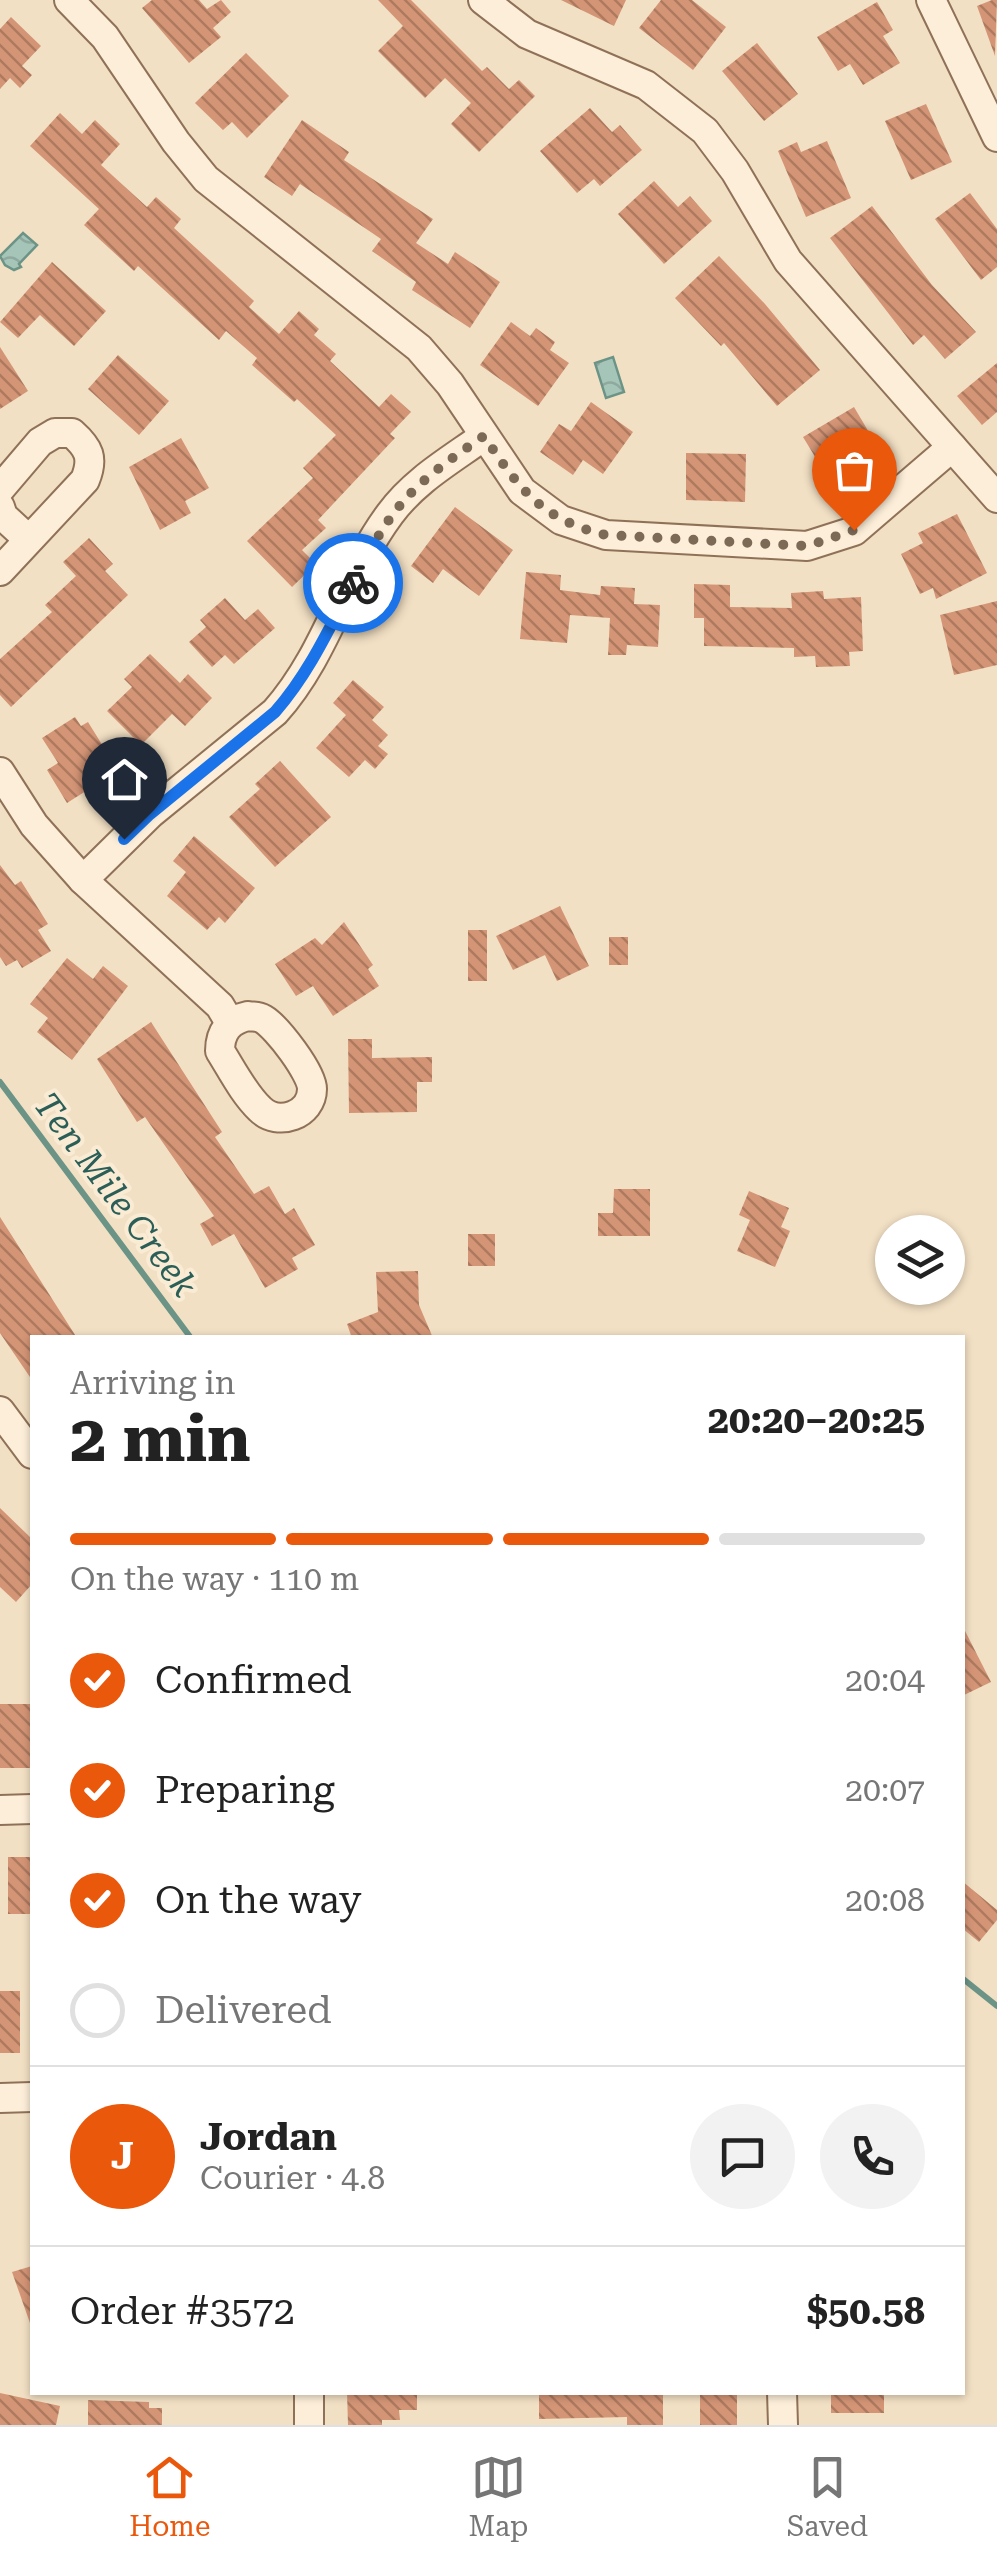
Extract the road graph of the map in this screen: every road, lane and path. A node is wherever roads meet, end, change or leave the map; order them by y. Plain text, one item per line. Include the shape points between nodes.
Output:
1 (69, 0) edge
2 (483, 0) edge
3 (930, 0) edge
4 (997, 137) edge
5 (484, 436) junction
6 (952, 447) junction
7 (0, 489) edge
8 (997, 498) edge
9 (0, 506) edge
10 (28, 539) junction
11 (0, 571) edge
12 (0, 772) edge
13 (83, 880) junction
14 (230, 1023) dead end
15 (0, 1411) edge
16 (30, 1451) edge
17 (0, 1810) edge
18 (30, 1810) edge
19 (30, 2097) edge
20 (0, 2098) edge
21 (309, 2395) edge
22 (782, 2395) edge
23 (309, 2425) edge
24 (782, 2425) edge

1 - 5 street via 105,37 206,179 419,348
2 - 6 street via 526,34 646,85 696,123 735,170 788,260
3 - 4 street
5 - 6 street via 522,491 583,530 808,546 854,530
5 - 13 street via 426,477 391,513 306,674 283,703 150,814
6 - 8 street
7 - 10 street via 55,433 72,433 87,447 92,464 85,480
9 - 10 street
10 - 11 street
12 - 13 street
13 - 14 street via 220,1006
15 - 16 street
17 - 18 street
19 - 20 street
21 - 23 street
22 - 24 street

